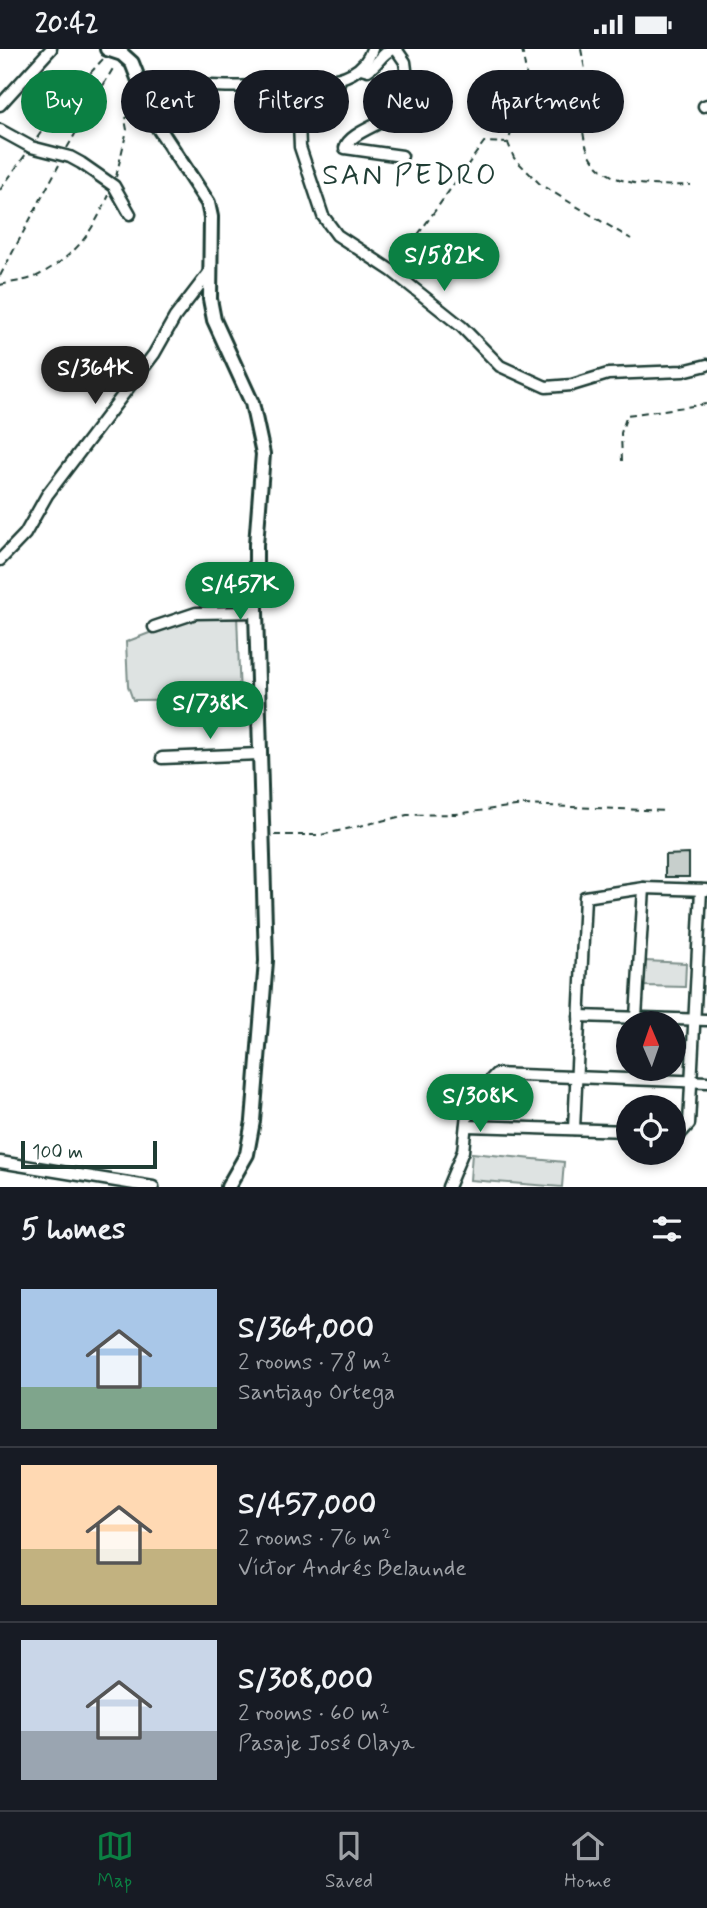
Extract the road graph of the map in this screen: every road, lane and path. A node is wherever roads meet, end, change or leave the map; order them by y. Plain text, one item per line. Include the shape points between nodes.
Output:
1 (51, 49) edge
2 (372, 49) edge
3 (394, 49) edge
4 (522, 49) edge
5 (581, 49) edge
6 (113, 51) edge
7 (361, 68) junction
8 (135, 70) edge
9 (349, 74) edge
10 (0, 105) edge
11 (0, 130) edge
12 (126, 133) edge
13 (164, 133) edge
14 (299, 133) edge
15 (508, 143) junction
16 (31, 147) junction
17 (63, 155) junction
18 (402, 156) dead end
19 (691, 185) dead end
20 (114, 186) junction
21 (0, 190) edge
22 (130, 214) dead end
23 (631, 239) dead end
24 (211, 270) junction
25 (392, 271) junction
26 (0, 276) edge
27 (0, 285) edge
28 (707, 365) edge
29 (707, 404) edge
30 (622, 461) dead end
31 (0, 560) edge
32 (256, 612) junction
33 (154, 627) dead end
34 (259, 754) junction
35 (162, 758) dead end
36 (667, 811) dead end
37 (263, 834) junction
38 (644, 888) junction
39 (704, 890) edge
40 (636, 1011) edge
41 (579, 1016) junction
42 (616, 1017) edge
43 (686, 1019) edge
44 (695, 1019) junction
45 (707, 1020) edge
46 (577, 1077) junction
47 (692, 1081) junction
48 (707, 1082) edge
49 (466, 1126) junction
50 (686, 1127) edge
51 (574, 1129) junction
52 (616, 1131) edge
53 (0, 1162) edge
54 (153, 1187) edge
55 (229, 1187) edge
56 (235, 1187) edge
57 (448, 1187) edge

1 - 10 street
2 - 7 street
3 - 7 street via 386,51 374,67
3 - 18 street via 405,62 410,101 393,118 351,136 345,148
4 - 15 path via 527,79
5 - 19 path via 586,77 583,130 590,157 602,172 646,186
6 - 8 main road
6 - 16 path via 56,111
6 - 17 path
7 - 9 street
11 - 16 street
12 - 20 path
13 - 24 main road via 208,203
14 - 25 street via 323,216 337,235
15 - 23 path via 514,158 541,185
15 - 25 path via 484,142
16 - 17 street
16 - 21 path
17 - 20 street
17 - 26 path
20 - 22 street
20 - 27 path via 89,237 79,247 36,277
24 - 31 street via 47,495 25,534
24 - 32 main road via 214,320 252,403 263,446
25 - 28 street via 462,327 500,366 546,387 608,374 683,371
29 - 30 path via 627,415 621,433
32 - 33 street via 196,613
32 - 34 main road
34 - 35 street
34 - 37 main road
36 - 37 path via 523,805 407,815 321,835
37 - 55 main road via 266,961 253,1121 247,1154
38 - 39 street
38 - 40 street
38 - 41 street via 585,897
39 - 44 street
41 - 42 street
41 - 46 street
43 - 44 street
44 - 45 street
44 - 47 street
46 - 47 street
46 - 49 street via 496,1075 468,1104
46 - 51 street
47 - 48 street
47 - 50 street
49 - 51 street
49 - 57 street via 463,1151
51 - 52 street
53 - 54 street
55 - 56 street

